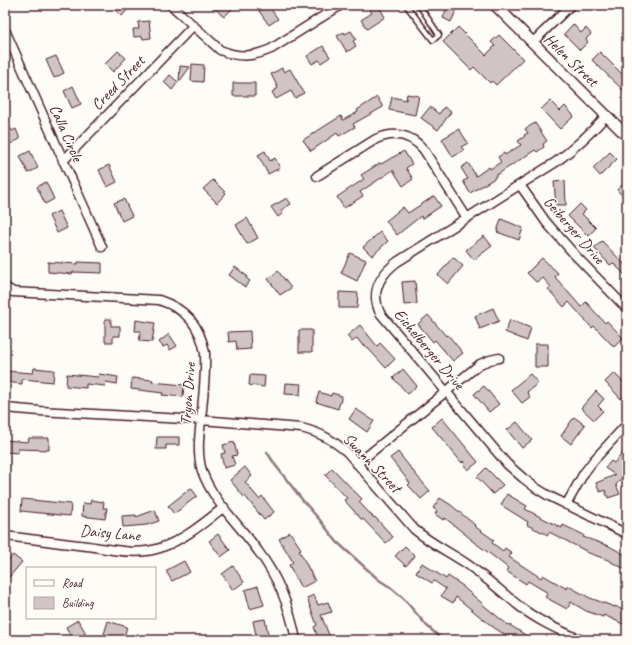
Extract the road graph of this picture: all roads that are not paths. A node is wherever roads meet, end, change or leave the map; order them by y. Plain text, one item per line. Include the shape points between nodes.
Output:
1 (171, 5) edge
2 (341, 5) edge
3 (406, 5) edge
4 (419, 5) edge
5 (494, 5) edge
6 (571, 5) edge
7 (193, 26) junction
8 (5, 30) edge
9 (532, 43) junction
10 (607, 115) junction
11 (627, 136) edge
12 (63, 161) junction
13 (317, 176) dead end
14 (520, 185) junction
15 (467, 218) junction
16 (102, 247) dead end
17 (5, 287) edge
18 (627, 309) edge
19 (499, 358) dead end
20 (447, 392) junction
21 (5, 408) edge
22 (201, 420) junction
23 (627, 424) edge
24 (357, 464) junction
25 (566, 505) junction
26 (224, 507) junction
27 (627, 534) edge
28 (5, 536) edge
29 (296, 640) edge
30 (581, 640) edge

1 - 7 street
2 - 7 street via 271,50 251,56 235,55 220,50
3 - 4 lane via 433,40 439,35
5 - 9 street, Helen Street
6 - 9 street
7 - 12 street, Creed Street
8 - 12 street, Calla Circle
9 - 10 street, Helen Street
10 - 11 street, Helen Street
10 - 14 street, Eichelberger Drive via 574,149
12 - 16 street, Calla Circle
13 - 15 street via 376,139 386,135 402,135 416,142 424,150
14 - 15 street, Eichelberger Drive
14 - 18 street, Geiberger Drive via 546,222
15 - 20 street, Eichelberger Drive via 388,269 377,292 380,313
17 - 22 street, Tryon Drive via 13,292 159,300 179,308 194,323 204,348
19 - 20 street via 480,364
20 - 24 street
20 - 25 street, Eichelberger Drive via 507,464 536,488
21 - 22 street, Swann Street
22 - 24 street, Swann Street via 311,430 335,442
22 - 26 street, Tryon Drive via 198,451 202,472
23 - 25 street via 584,473
24 - 30 street, Swann Street via 422,536 467,564 533,616
25 - 27 street, Eichelberger Drive
26 - 28 street, Daisy Lane via 196,530 173,543 148,551 127,551
26 - 29 street, Tryon Drive via 270,568 286,602

